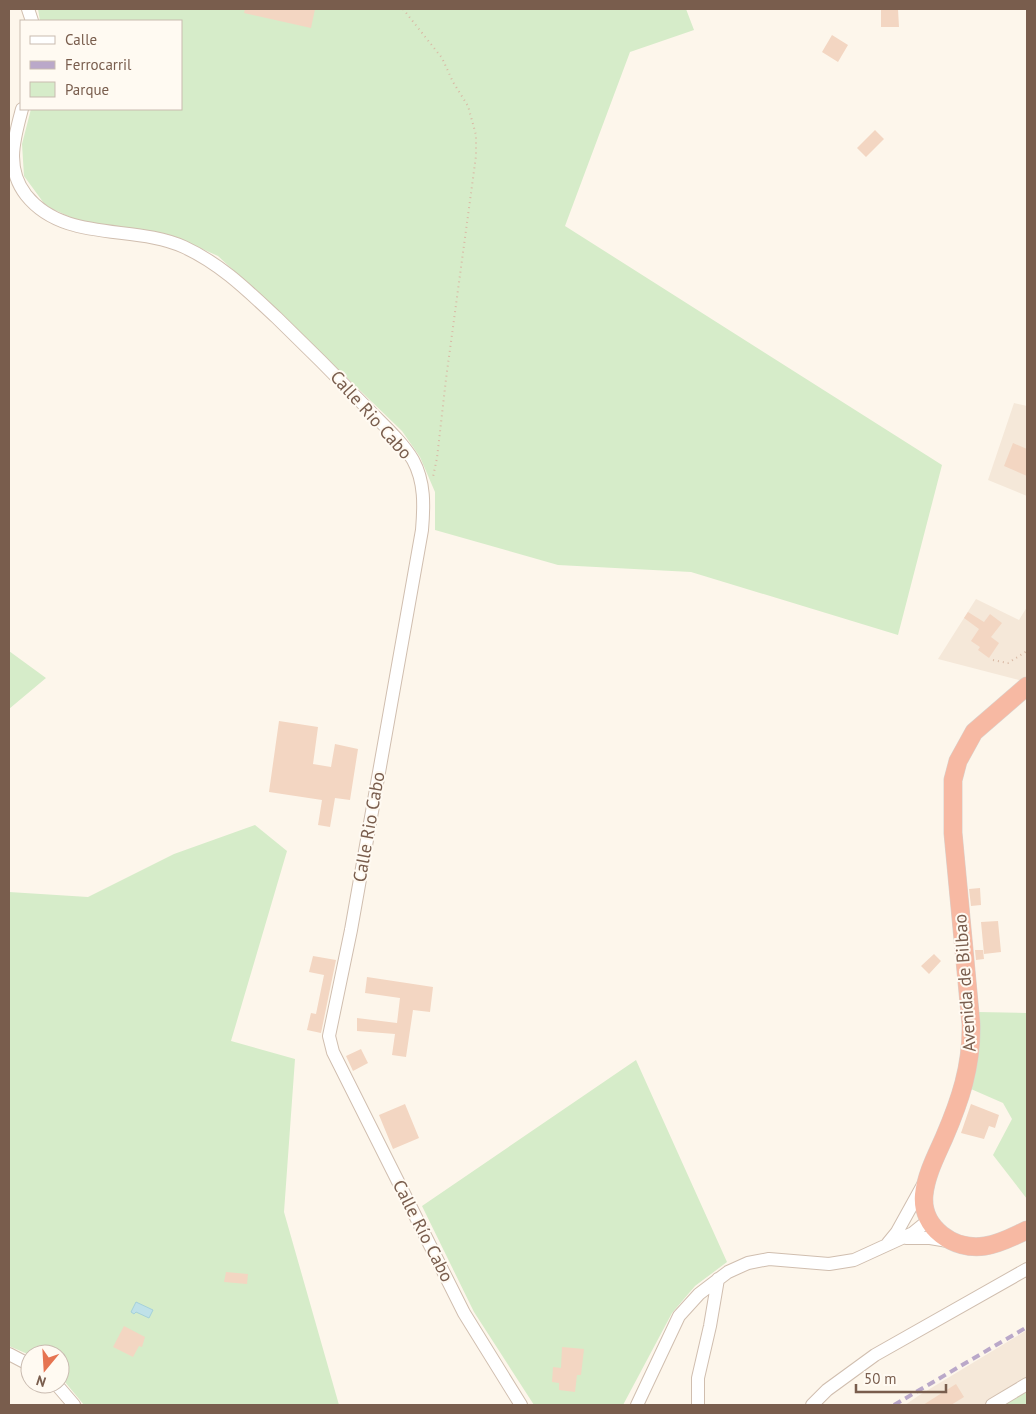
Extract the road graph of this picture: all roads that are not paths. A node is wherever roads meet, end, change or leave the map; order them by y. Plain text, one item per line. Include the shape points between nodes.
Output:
1 (22, 110) edge
2 (1027, 686) edge
3 (333, 1052) joint
4 (930, 1172) junction
5 (928, 1219) junction
6 (1027, 1230) edge
7 (893, 1239) junction
8 (956, 1242) junction
9 (1027, 1269) edge
10 (718, 1279) junction
11 (1027, 1384) edge
12 (65, 1394) edge
13 (74, 1405) edge
14 (521, 1405) edge
15 (637, 1405) edge
16 (698, 1405) edge
17 (812, 1405) edge
18 (992, 1405) edge

1 - 3 street, Calle Rio Cabo via 14,141 12,170 26,195 50,217 78,227 182,246 215,263 325,364 396,439 413,460 421,484 424,498 422,530 329,1036
2 - 4 highway, Avenida de Bilbao via 974,732 954,775 953,833 971,1047 962,1093
3 - 14 street, Calle Río Cabo via 464,1313
4 - 5 highway, Avenida de Bilbao via 924,1199
4 - 7 street
5 - 7 street via 913,1233
5 - 8 highway via 942,1236
6 - 8 highway via 985,1246 972,1247
7 - 8 street
7 - 10 street via 866,1256 848,1262 829,1264 769,1259 739,1266
9 - 17 street via 876,1355 832,1385
10 - 15 street via 679,1316
10 - 16 street via 698,1378
11 - 18 street
12 - 13 street

